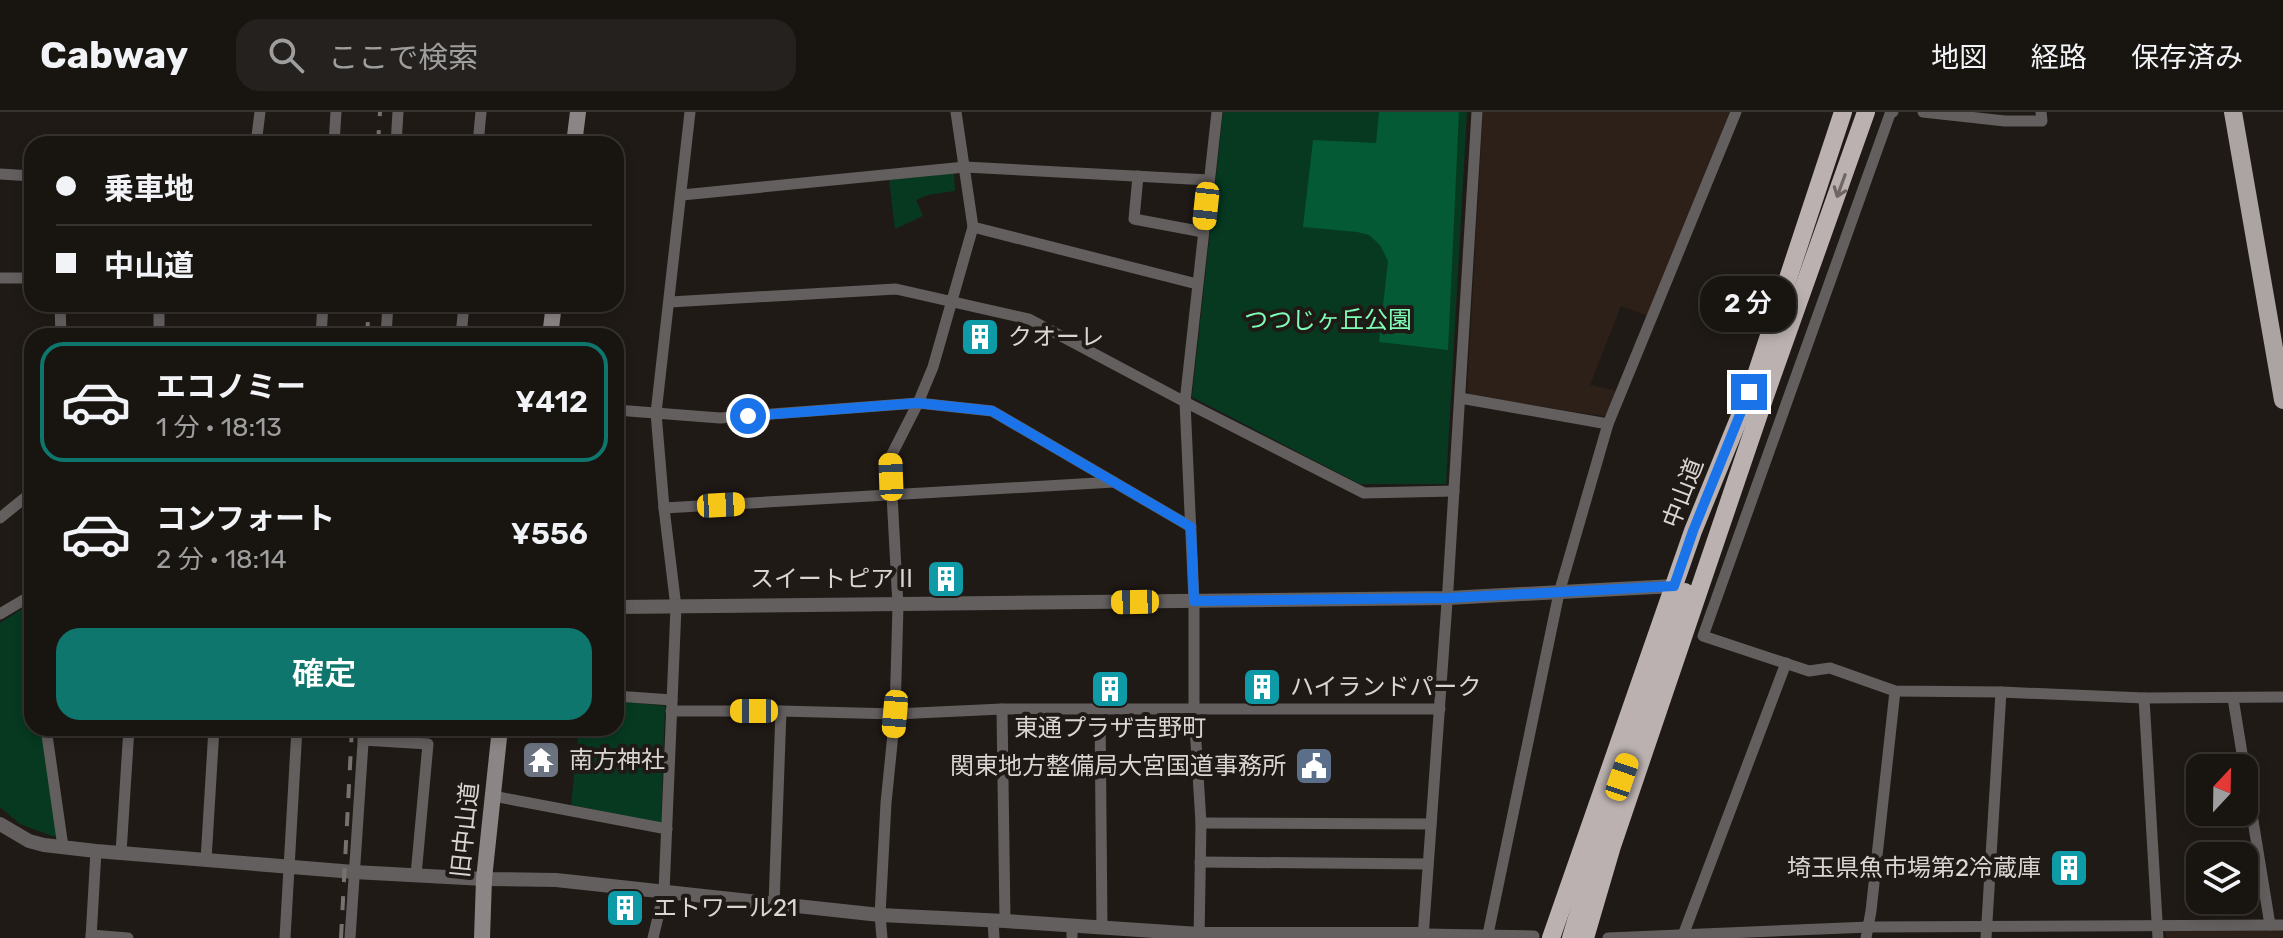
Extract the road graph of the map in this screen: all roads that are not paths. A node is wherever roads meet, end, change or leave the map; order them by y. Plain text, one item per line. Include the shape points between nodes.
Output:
1 (260, 112) edge
2 (336, 112) edge
3 (398, 112) edge
4 (481, 112) edge
5 (578, 112) edge
6 (690, 112) edge
7 (956, 112) edge
8 (1217, 112) edge
9 (1477, 112) edge
10 (1736, 112) edge
11 (1843, 112) edge
12 (1866, 112) edge
13 (1893, 112) edge
14 (1923, 112) edge
15 (2041, 112) edge
16 (2233, 112) edge
17 (257, 136) edge
18 (334, 136) edge
19 (396, 136) edge
20 (479, 136) edge
21 (575, 136) edge
22 (965, 167) junction
23 (0, 174) edge
24 (24, 176) edge
25 (1138, 176) junction
26 (1209, 180) junction
27 (682, 195) junction
28 (973, 227) junction
29 (1203, 232) junction
30 (0, 278) edge
31 (24, 278) edge
32 (1197, 284) junction
33 (670, 302) junction
34 (952, 303) junction
35 (2280, 363) edge
36 (1753, 384) junction
37 (1460, 398) junction
38 (2283, 400) edge
39 (1185, 402) junction
40 (918, 403) junction
41 (624, 411) edge
42 (656, 413) junction
43 (1608, 424) junction
44 (1115, 482) junction
45 (1454, 491) junction
46 (892, 496) junction
47 (24, 498) edge
48 (664, 508) junction
49 (0, 518) edge
50 (1191, 527) junction
51 (1674, 586) junction
52 (1559, 593) junction
53 (1448, 598) junction
54 (24, 600) edge
55 (1194, 601) junction
56 (898, 606) junction
57 (624, 607) edge
58 (676, 607) junction
59 (0, 614) edge
60 (1786, 663) junction
61 (1895, 691) junction
62 (2001, 692) junction
63 (624, 697) edge
64 (2283, 697) edge
65 (2144, 698) junction
66 (2233, 698) junction
67 (672, 706) junction
68 (1002, 709) junction
69 (1100, 709) junction
70 (1440, 709) junction
71 (1194, 710) junction
72 (781, 711) junction
73 (895, 714) junction
74 (1628, 719) junction
75 (47, 736) edge
76 (128, 736) edge
77 (214, 736) edge
78 (296, 736) edge
79 (364, 736) edge
80 (377, 736) edge
81 (499, 736) edge
82 (493, 796) junction
83 (1201, 823) junction
84 (0, 824) edge
85 (1431, 824) junction
86 (667, 829) junction
87 (1607, 842) junction
88 (63, 847) junction
89 (96, 851) junction
90 (121, 853) junction
91 (206, 860) junction
92 (1200, 862) junction
93 (1428, 864) junction
94 (288, 867) junction
95 (354, 872) junction
96 (416, 875) junction
97 (484, 879) junction
98 (664, 892) junction
99 (774, 904) junction
100 (880, 915) junction
101 (999, 921) junction
102 (2277, 925) edge
103 (1102, 928) junction
104 (1072, 932) edge
105 (2158, 932) edge
106 (1867, 933) edge
107 (1986, 933) edge
108 (1488, 934) junction
109 (1754, 935) edge
110 (1199, 936) edge
111 (1424, 936) edge
112 (1682, 936) edge
113 (91, 937) edge
114 (1543, 937) edge
115 (128, 938) edge
116 (285, 938) edge
117 (350, 938) edge
118 (482, 938) edge
119 (653, 938) edge
120 (882, 938) edge
121 (994, 938) edge
122 (1571, 938) edge
123 (1585, 938) edge
124 (1598, 938) edge
125 (1608, 938) edge

1 - 17 street
2 - 18 street
3 - 19 street
4 - 20 street
5 - 21 main road
6 - 27 street
7 - 22 street
8 - 26 street
9 - 37 street
10 - 43 street
11 - 36 highway, 中山道
12 -> 87 highway, 中山道
13 - 60 street via 1703,636
14 - 15 street via 2042,121
16 - 35 main road
22 - 25 street
22 - 27 street
22 - 28 street
23 - 24 street
25 - 26 street
25 - 29 street via 1134,219
26 - 29 street
27 - 33 street
28 - 32 street
28 - 34 street
29 - 32 street
30 - 31 street
32 - 39 street
33 - 34 street via 896,289
33 - 42 street
34 - 39 street via 1029,319
34 - 40 street
35 - 38 main road
36 - 51 highway, 中山道
36 - 87 highway
37 - 43 street
37 - 45 street
39 - 45 street via 1364,493
39 - 50 street
40 - 42 street via 720,418
40 - 44 street via 992,411
40 - 46 street via 890,458
41 - 42 street
42 - 48 street
43 - 52 street
44 - 46 street
44 - 50 street
45 - 53 street
46 - 48 street
46 - 56 street
47 - 49 street
48 - 58 street
50 - 55 street
51 - 52 street
51 - 74 highway, 中山道
52 - 53 street
52 - 108 street
53 - 55 street
53 - 70 street
54 - 59 street
55 - 56 street
55 - 71 street
56 - 58 street
56 - 73 street
57 - 58 street
58 - 67 street
60 - 61 street via 1809,671 1830,668
60 - 112 street
61 - 62 street
61 - 106 street
62 - 65 street
62 - 107 street
63 - 67 street
64 - 66 street
65 - 66 street
65 - 105 street
66 - 102 street
67 - 72 street
67 - 86 street
68 - 69 street
68 - 73 street
68 - 101 street
69 - 71 street
69 - 103 street
70 - 71 street
70 - 85 street
71 - 83 street
72 - 73 street
72 - 99 street
73 - 100 street
74 - 87 highway via 1613,780
74 - 114 highway, 中山道
75 - 88 street
76 - 90 street
77 - 91 street
78 - 94 street
79 - 95 street
80 - 96 street via 428,744
81 - 82 main road, 旧中山道
82 - 86 street
82 - 97 main road, 旧中山道
83 - 85 street
83 - 92 street
84 - 88 street via 29,841
85 - 93 street
86 - 98 street
87 - 122 highway
87 - 123 highway, 中山道
87 - 124 highway via 1610,871
88 - 89 street
89 - 90 street
89 - 113 street
90 - 91 street
91 - 94 street
92 - 93 street
92 - 110 street
93 - 111 street
94 - 95 street
94 - 116 street
95 - 96 street
95 - 117 street
96 - 97 street
97 - 98 street via 556,880
97 - 118 main road, 旧中山道
98 - 99 street
98 - 119 street
99 - 100 street
100 - 101 street
100 - 120 street
101 - 104 street
101 - 121 street
102 - 105 street
103 - 104 street
103 - 110 street
105 - 107 street
106 - 107 street
106 - 109 street
108 - 111 street
108 - 114 street
109 - 112 street
110 - 111 street
112 - 125 street
113 - 115 street

